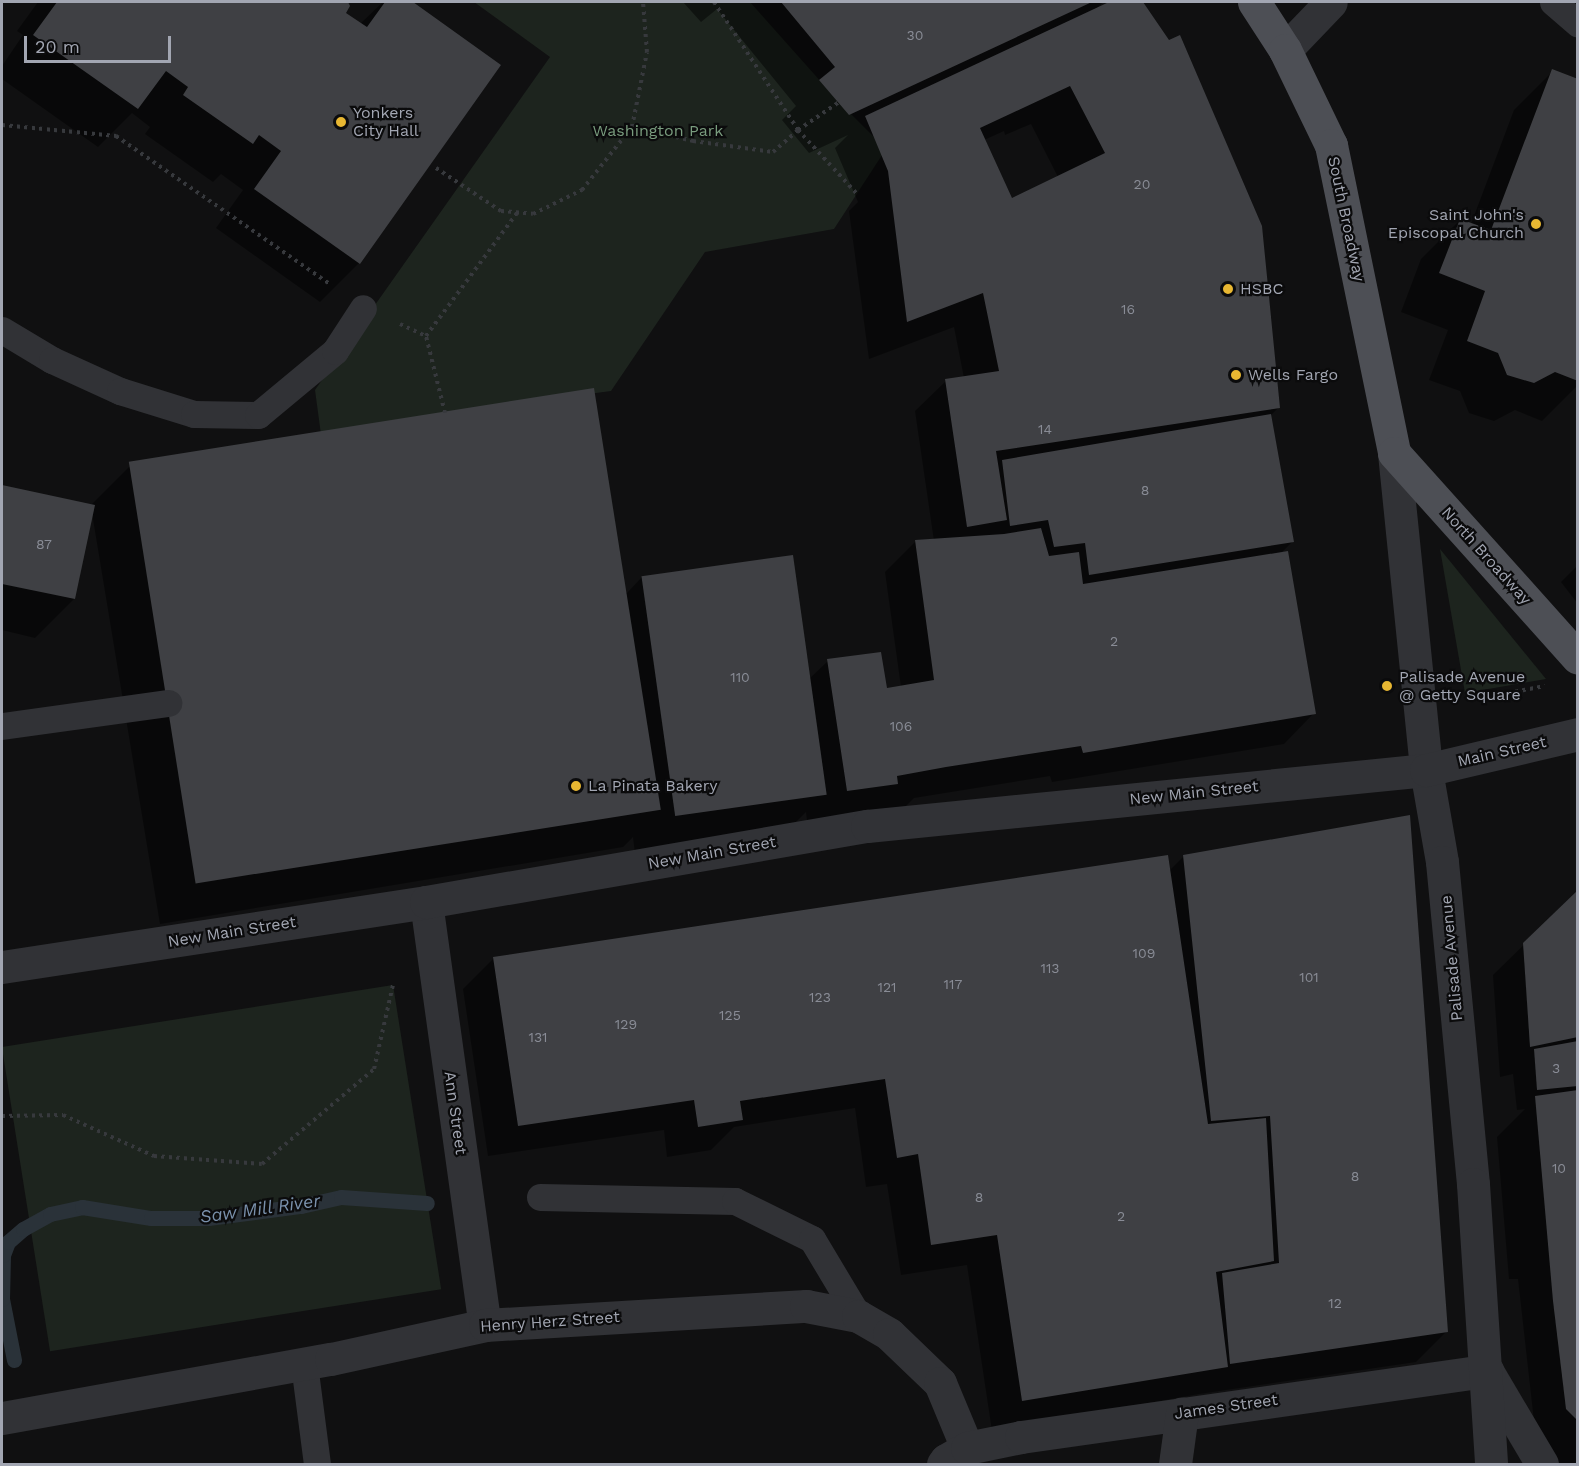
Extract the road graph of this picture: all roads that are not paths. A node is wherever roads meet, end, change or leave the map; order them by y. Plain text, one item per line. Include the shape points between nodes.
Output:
1 (1254, 2) edge
2 (1331, 2) edge
3 (1553, 2) edge
4 (1578, 24) edge
5 (1285, 50) junction
6 (363, 308) road end
7 (2, 330) edge
8 (1394, 453) junction
9 (1578, 658) edge
10 (168, 703) dead end
11 (2, 726) edge
12 (1578, 734) edge
13 (1426, 770) junction
14 (426, 902) junction
15 (2, 968) edge
16 (540, 1197) dead end
17 (858, 1316) junction
18 (484, 1325) junction
19 (303, 1364) junction
20 (1487, 1371) junction
21 (1182, 1413) junction
22 (2, 1418) edge
23 (1020, 1451) edge
24 (955, 1456) edge
25 (317, 1464) edge
26 (1175, 1464) edge
27 (1491, 1464) edge
28 (1542, 1464) edge

1 - 5 main road, South Broadway
2 - 5 street
3 - 4 lane
5 - 8 main road, South Broadway via 1331,145
6 - 7 lane via 335,351 258,415 194,414 120,392 52,360
8 - 9 main road, North Broadway
8 - 13 street, Palisade Avenue
10 - 11 lane
12 - 13 street, Main Street
13 - 14 street, New Main Street via 867,826
13 - 20 street, Palisade Avenue via 1442,862
14 - 15 street, New Main Street
14 - 18 street, Ann Street
16 - 17 lane via 735,1201 812,1239
17 - 18 street, Henry Herz Street via 806,1306
17 - 24 street, Henry Herz Street via 889,1334 940,1383
18 - 19 street, Henry Herz Street
19 - 22 street, Henry Herz Street
19 - 25 lane
20 - 21 street, James Street
20 - 27 street, Palisade Avenue
20 - 28 street
21 - 23 street, James Street
21 - 26 street
23 - 24 street, James Street

